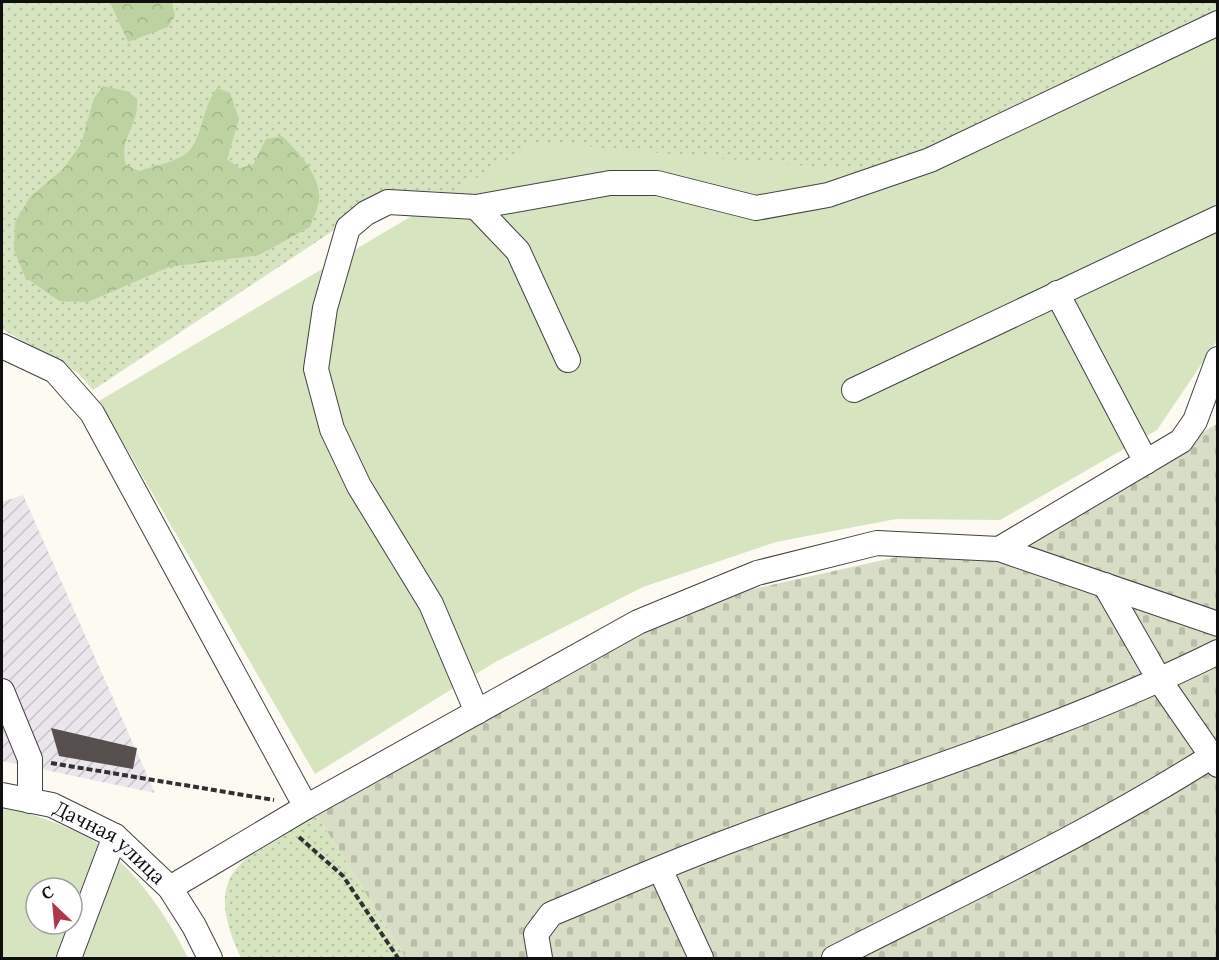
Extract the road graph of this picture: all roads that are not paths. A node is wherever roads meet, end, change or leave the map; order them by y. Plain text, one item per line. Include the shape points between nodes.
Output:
1 (1218, 23) edge
2 (476, 207) junction
3 (1218, 218) edge
4 (1057, 293) junction
5 (2, 346) edge
6 (1218, 359) edge
7 (568, 360) dead end
8 (854, 390) dead end
9 (1146, 462) junction
10 (999, 549) junction
11 (1105, 585) junction
12 (1218, 624) edge
13 (1218, 652) edge
14 (1160, 681) junction
15 (2, 691) edge
16 (477, 712) junction
17 (1215, 760) edge
18 (2, 795) edge
19 (30, 801) junction
20 (306, 807) junction
21 (115, 836) junction
22 (660, 869) junction
23 (170, 888) junction
24 (69, 958) edge
25 (210, 958) edge
26 (540, 958) edge
27 (701, 958) edge
28 (834, 958) edge

1 - 2 street via 930,160 828,195 756,208 657,183 610,183
2 - 7 street via 518,251
2 - 16 street via 388,202 348,228 325,308 316,369 332,429 359,486 431,604
3 - 4 street
4 - 8 street
4 - 9 street
5 - 20 street via 55,371 92,413
6 - 9 street via 1195,421 1181,441
9 - 10 street
10 - 11 street
10 - 16 street via 877,543 756,573 638,622
11 - 12 street
11 - 14 street
13 - 14 street
14 - 17 street
14 - 22 street
15 - 19 street via 30,759
16 - 20 street
17 - 28 street
18 - 19 street, Дачная улица
19 - 21 street, Дачная улица via 52,805
20 - 23 street
21 - 23 street, Дачная улица
21 - 24 street
22 - 26 street via 551,914 536,934
22 - 27 street
23 - 25 street, Дачная улица

